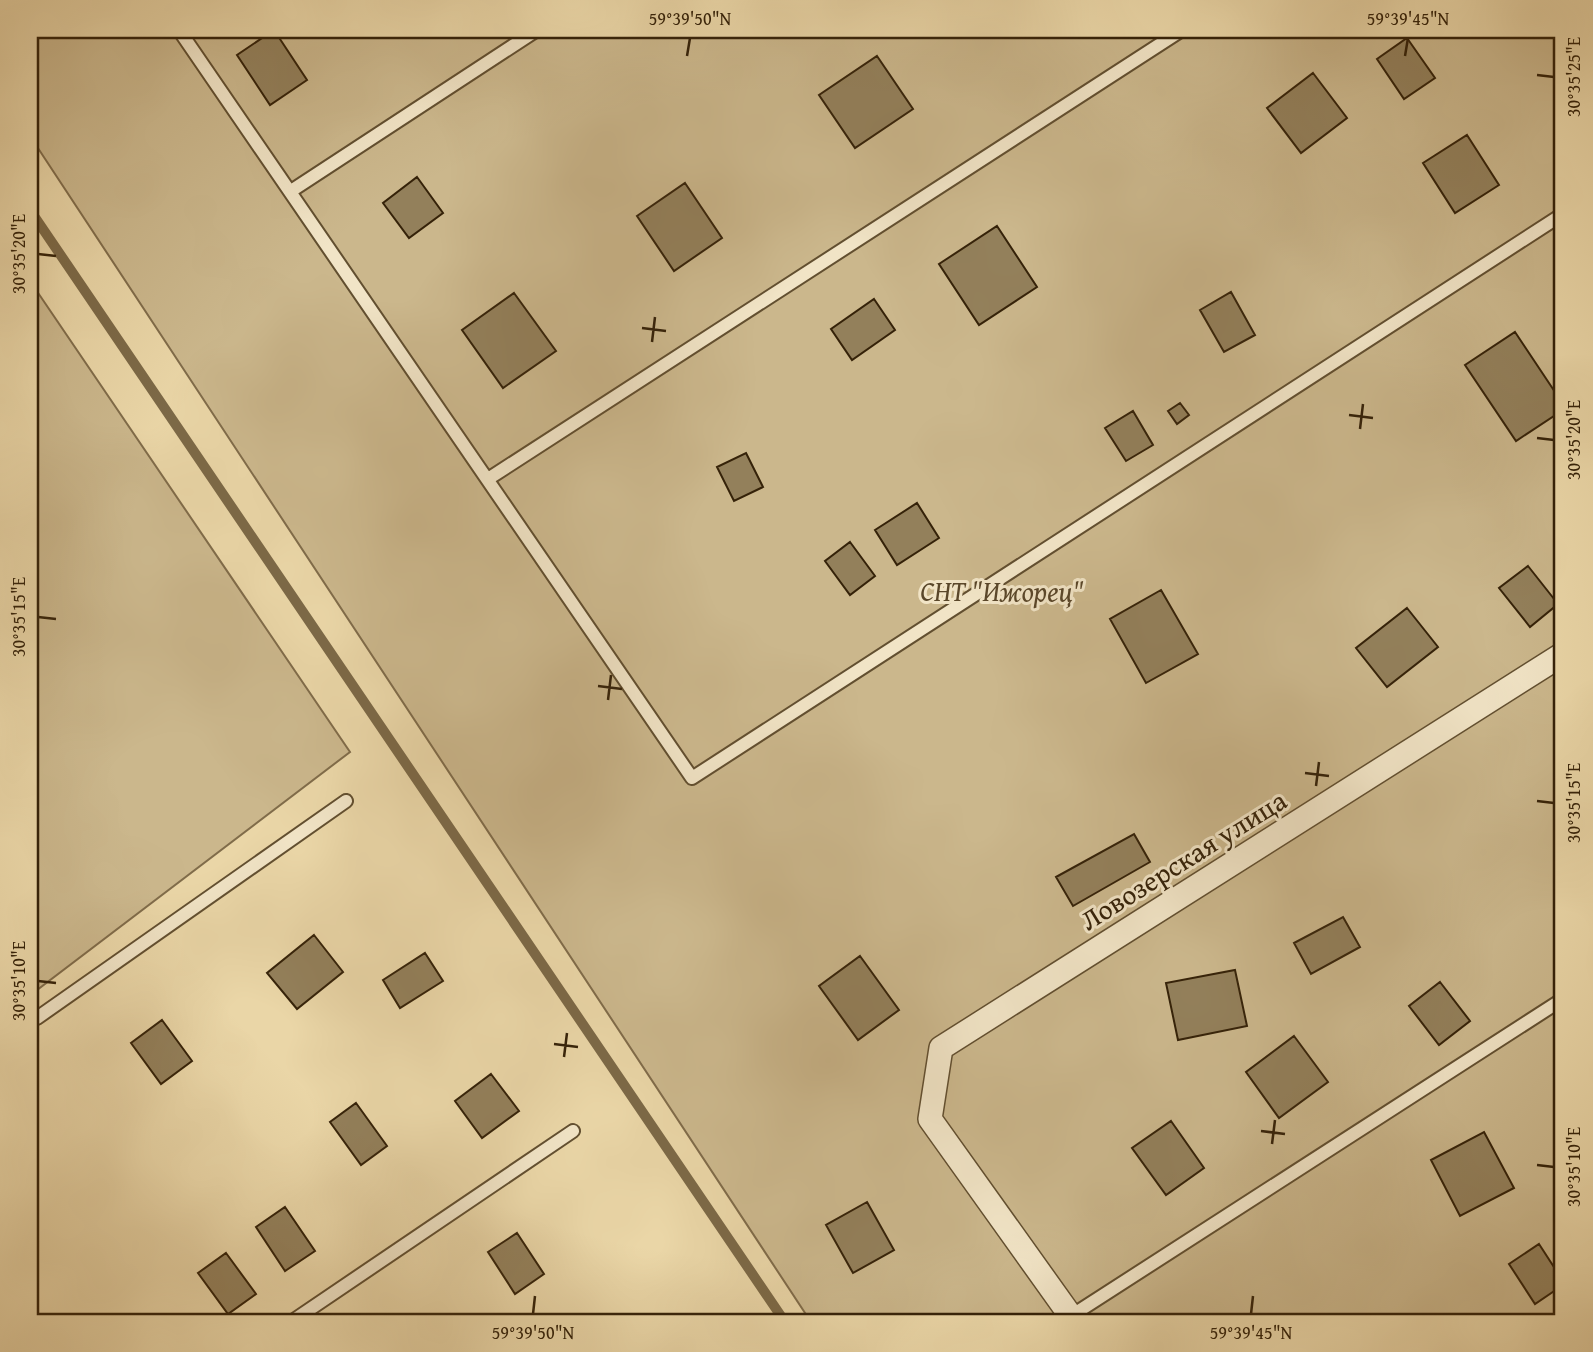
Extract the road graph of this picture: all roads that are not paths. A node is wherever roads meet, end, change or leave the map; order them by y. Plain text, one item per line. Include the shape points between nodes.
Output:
1 (179, 30) edge
2 (537, 30) edge
3 (1182, 30) edge
4 (291, 191) junction
5 (1563, 214) edge
6 (488, 479) junction
7 (1563, 654) edge
8 (346, 800) dead end
9 (1563, 999) edge
10 (30, 1017) edge
11 (573, 1131) dead end
12 (1073, 1319) edge
13 (291, 1322) edge

1 - 4 lane
2 - 4 lane
3 - 6 lane
4 - 6 lane
5 - 6 lane via 692,778
7 - 12 street, Ловозерская улица via 941,1048 930,1119
8 - 10 lane via 37,1018
9 - 12 lane
11 - 13 lane

